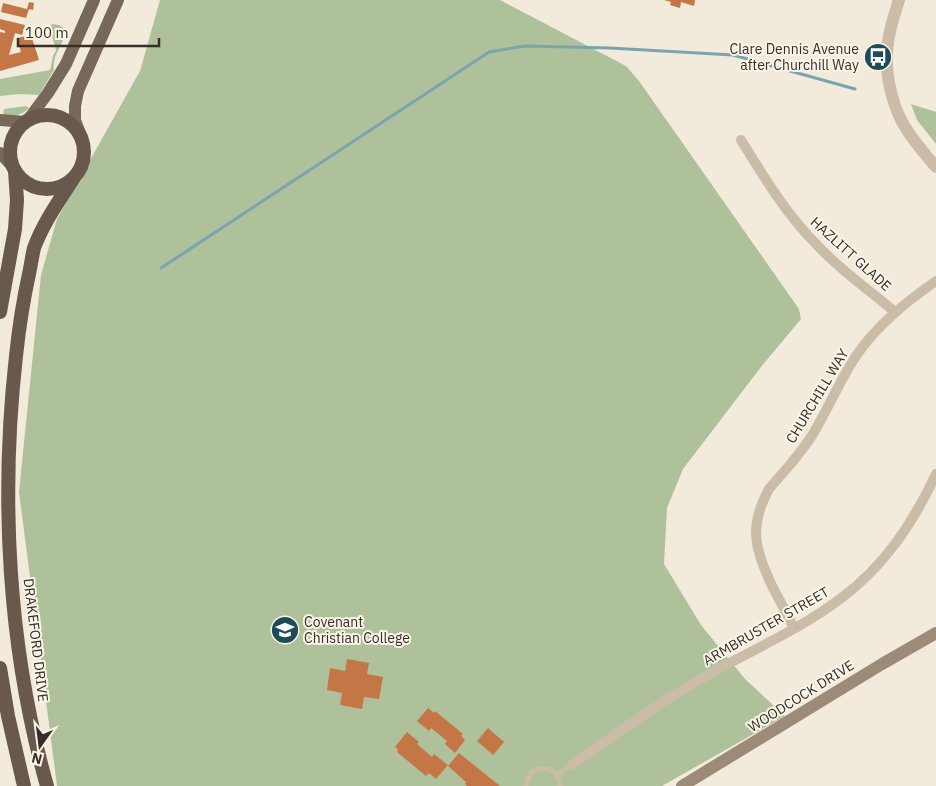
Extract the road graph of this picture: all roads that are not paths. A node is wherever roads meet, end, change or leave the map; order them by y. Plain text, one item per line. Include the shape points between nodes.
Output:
1 (94, 0) edge
2 (118, 0) edge
3 (898, 0) edge
4 (0, 120) edge
5 (27, 121) junction
6 (81, 136) junction
7 (741, 140) dead end
8 (0, 153) edge
9 (936, 167) edge
10 (14, 169) junction
11 (73, 179) junction
12 (936, 281) edge
13 (0, 312) edge
14 (895, 312) junction
15 (936, 474) edge
16 (794, 628) junction
17 (936, 633) edge
18 (0, 668) edge
19 (573, 764) joint
20 (556, 775) junction
21 (24, 786) edge
22 (47, 786) edge
23 (526, 786) edge
24 (560, 786) edge
25 (682, 786) edge

1 - 5 main road via 58,80
2 - 6 main road via 78,91 74,120
3 - 9 street via 886,55 891,90 906,129
4 - 5 main road
5 - 6 highway via 52,115 74,126
5 - 10 highway via 11,142
6 - 11 highway via 84,159
7 - 14 street, HAZLITT GLADE via 792,218 817,246
8 - 10 main road
10 - 11 highway via 22,180 42,189 53,189
10 - 13 highway via 15,229
11 - 22 highway, DRAKEFORD DRIVE via 51,213 34,249 20,324 8,449 9,547 18,644 28,708
12 - 14 street, CHURCHILL WAY
14 - 16 street, CHURCHILL WAY via 856,356 813,433 769,489 759,513 758,555
15 - 16 street, ARMBRUSTER STREET via 919,508 887,555 841,599
16 - 19 street, ARMBRUSTER STREET via 682,690
17 - 25 main road, WOODCOCK DRIVE
18 - 21 highway
19 - 20 lane
20 - 23 lane via 549,769 538,769 529,775
20 - 24 lane

